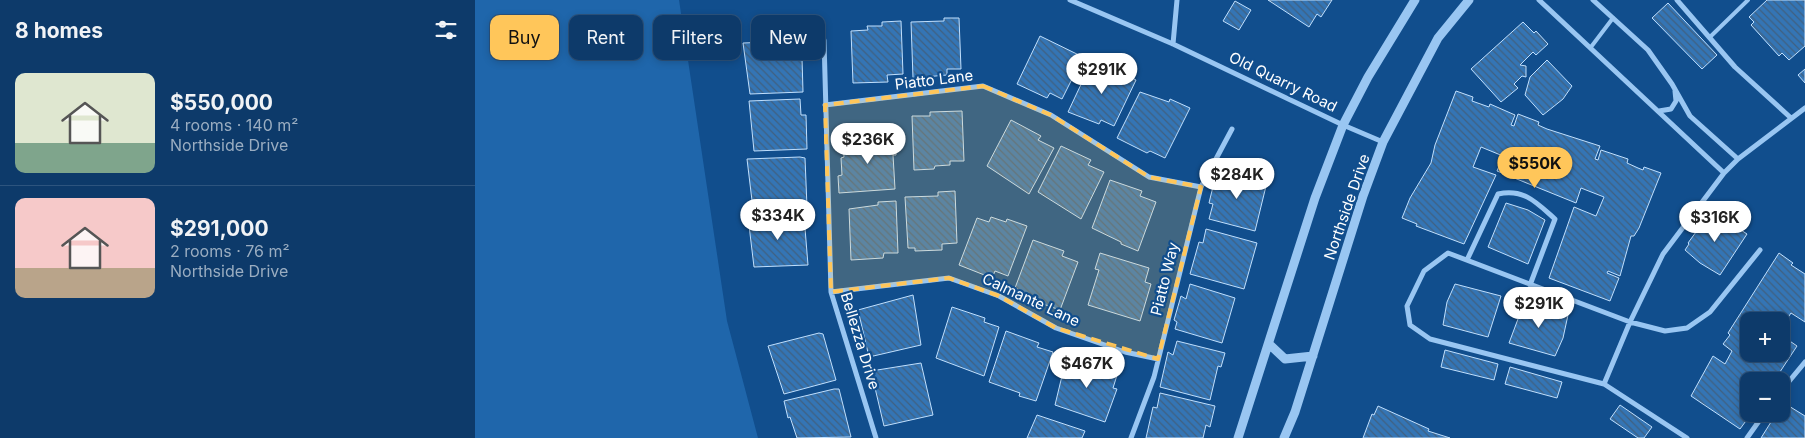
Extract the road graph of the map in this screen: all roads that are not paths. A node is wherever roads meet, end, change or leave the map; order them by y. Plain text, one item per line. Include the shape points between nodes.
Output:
1 (1070, 0) edge
2 (1177, 0) edge
3 (1415, 0) edge
4 (1469, 0) edge
5 (1539, 0) edge
6 (1593, 0) edge
7 (1677, 0) edge
8 (1748, 0) edge
9 (1613, 18) junction
10 (1710, 37) junction
11 (1173, 44) junction
12 (1591, 47) junction
13 (824, 60) edge
14 (1675, 90) junction
15 (825, 106) junction
16 (1805, 108) edge
17 (1659, 111) junction
18 (1791, 118) junction
19 (1343, 125) junction
20 (1232, 129) dead end
21 (1383, 142) junction
22 (1738, 159) junction
23 (1723, 173) junction
24 (1201, 187) junction
25 (1760, 250) dead end
26 (1467, 260) junction
27 (1530, 285) junction
28 (831, 292) junction
29 (1630, 322) junction
30 (1269, 344) junction
31 (1313, 356) junction
32 (1159, 360) junction
33 (1805, 362) edge
34 (1790, 380) edge
35 (1604, 384) junction
36 (1759, 422) edge
37 (876, 438) edge
38 (1131, 438) edge
39 (1239, 438) edge
40 (1284, 438) edge
41 (1687, 438) edge
42 (1747, 438) edge

1 - 11 street, Old Quarry Road
2 - 11 street
3 - 19 street
4 - 21 street, Northside Drive via 1437,38
5 - 12 street
6 - 9 street
7 - 10 street
8 - 10 lane
9 - 12 lane
9 - 14 street via 1648,50
10 - 18 street via 1735,67
11 - 19 street, Old Quarry Road
12 - 17 street
13 - 15 street, Bellezza Drive
14 - 17 street via 1676,101 1671,109
14 - 22 street via 1690,116
15 - 24 street, Piatto Lane via 983,86 1051,115 1149,177
15 - 28 street, Bellezza Drive
16 - 18 street
17 - 23 street
18 - 22 street
19 - 21 street, Old Quarry Road
19 - 30 street via 1315,198
20 - 24 street, Piatto Way
21 - 31 street, Northside Drive
22 - 23 street
23 - 29 street via 1663,254
24 - 32 street, Piatto Way
25 - 29 street via 1710,312 1687,328 1665,330
26 - 27 street
26 - 27 street via 1498,194 1512,191 1534,200 1555,219
26 - 35 street via 1448,253 1423,270 1407,306 1410,325 1430,339
27 - 29 street
28 - 32 street, Calmante Lane via 949,278 999,296 1056,328
28 - 37 street, Bellezza Drive
29 - 35 street
30 - 31 street via 1285,358
30 - 39 street
31 - 40 street, Northside Drive
32 - 38 street, Piatto Way
33 - 34 street
35 - 41 street
36 - 42 street

